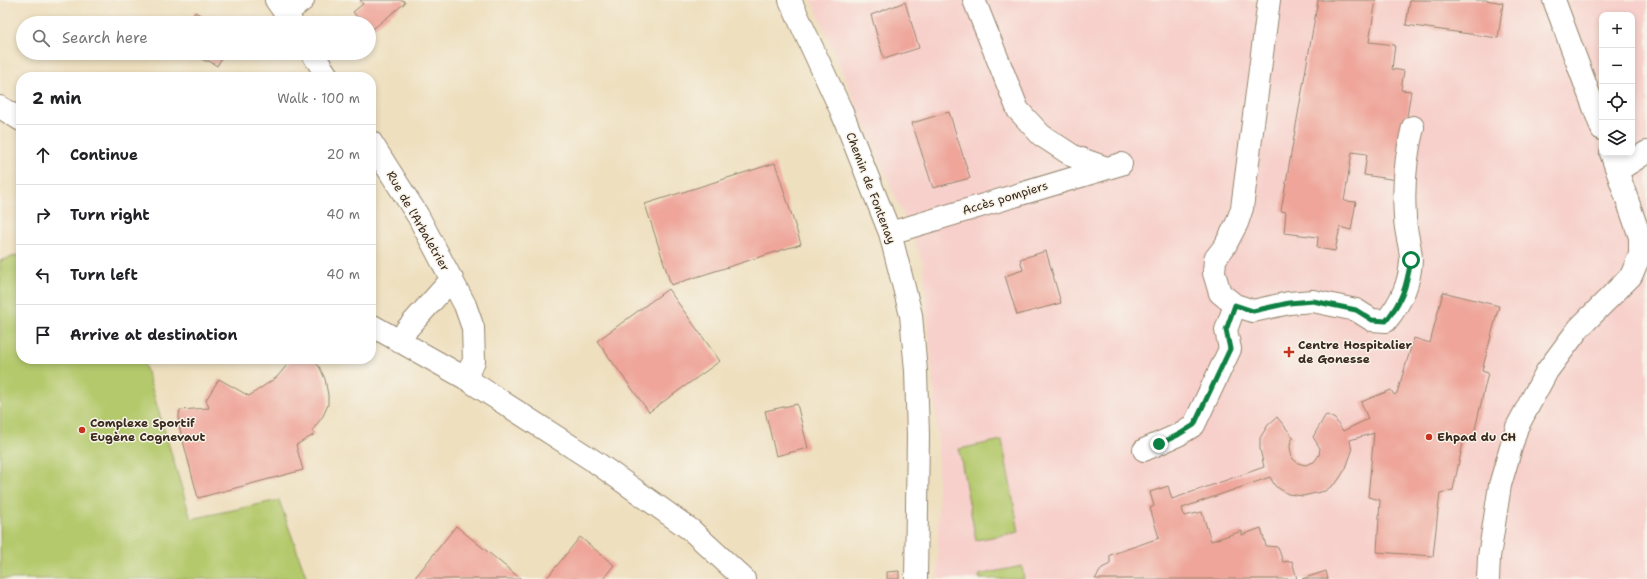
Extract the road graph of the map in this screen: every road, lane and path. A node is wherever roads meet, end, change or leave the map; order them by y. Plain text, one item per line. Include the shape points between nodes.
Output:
1 (303, 0) edge
2 (790, 0) edge
3 (974, 0) edge
4 (1269, 0) edge
5 (1554, 0) edge
6 (284, 12) edge
7 (317, 60) edge
8 (325, 72) edge
9 (0, 107) edge
10 (16, 117) edge
11 (1599, 121) edge
12 (1413, 127) dead end
13 (376, 150) edge
14 (1647, 152) edge
15 (1614, 162) edge
16 (890, 233) junction
17 (452, 279) junction
18 (1235, 305) junction
19 (376, 328) edge
20 (400, 342) junction
21 (465, 378) junction
22 (1144, 450) dead end
23 (744, 579) edge
24 (916, 579) edge
25 (1488, 579) edge

1 - 6 street
2 - 16 street, Chemin de Fontenay via 841,110
3 - 16 street, Accès pompiers via 1018,110 1042,135 1073,156 1114,166
4 - 18 street via 1242,208 1237,223 1216,259 1214,273 1220,292
5 - 11 street
7 - 8 street
9 - 10 street
12 - 18 street via 1407,149 1405,211 1411,260 1399,305 1386,321 1372,320 1356,310 1313,301 1253,311
13 - 17 street, Rue de l'Arbaletrier via 418,216
14 - 15 street
15 - 25 street via 1640,237 1640,255 1631,276 1579,328 1547,371 1517,427 1500,485
16 - 24 street, Chemin de Fontenay via 911,315 916,370
17 - 20 street, Rue de l'Arbaletrier via 407,328
17 - 21 street, Rue de l'Arbaletrier via 473,328 474,361
18 - 22 street via 1226,330 1230,349 1194,425
19 - 20 street
20 - 21 street
21 - 23 street via 616,476 691,530

